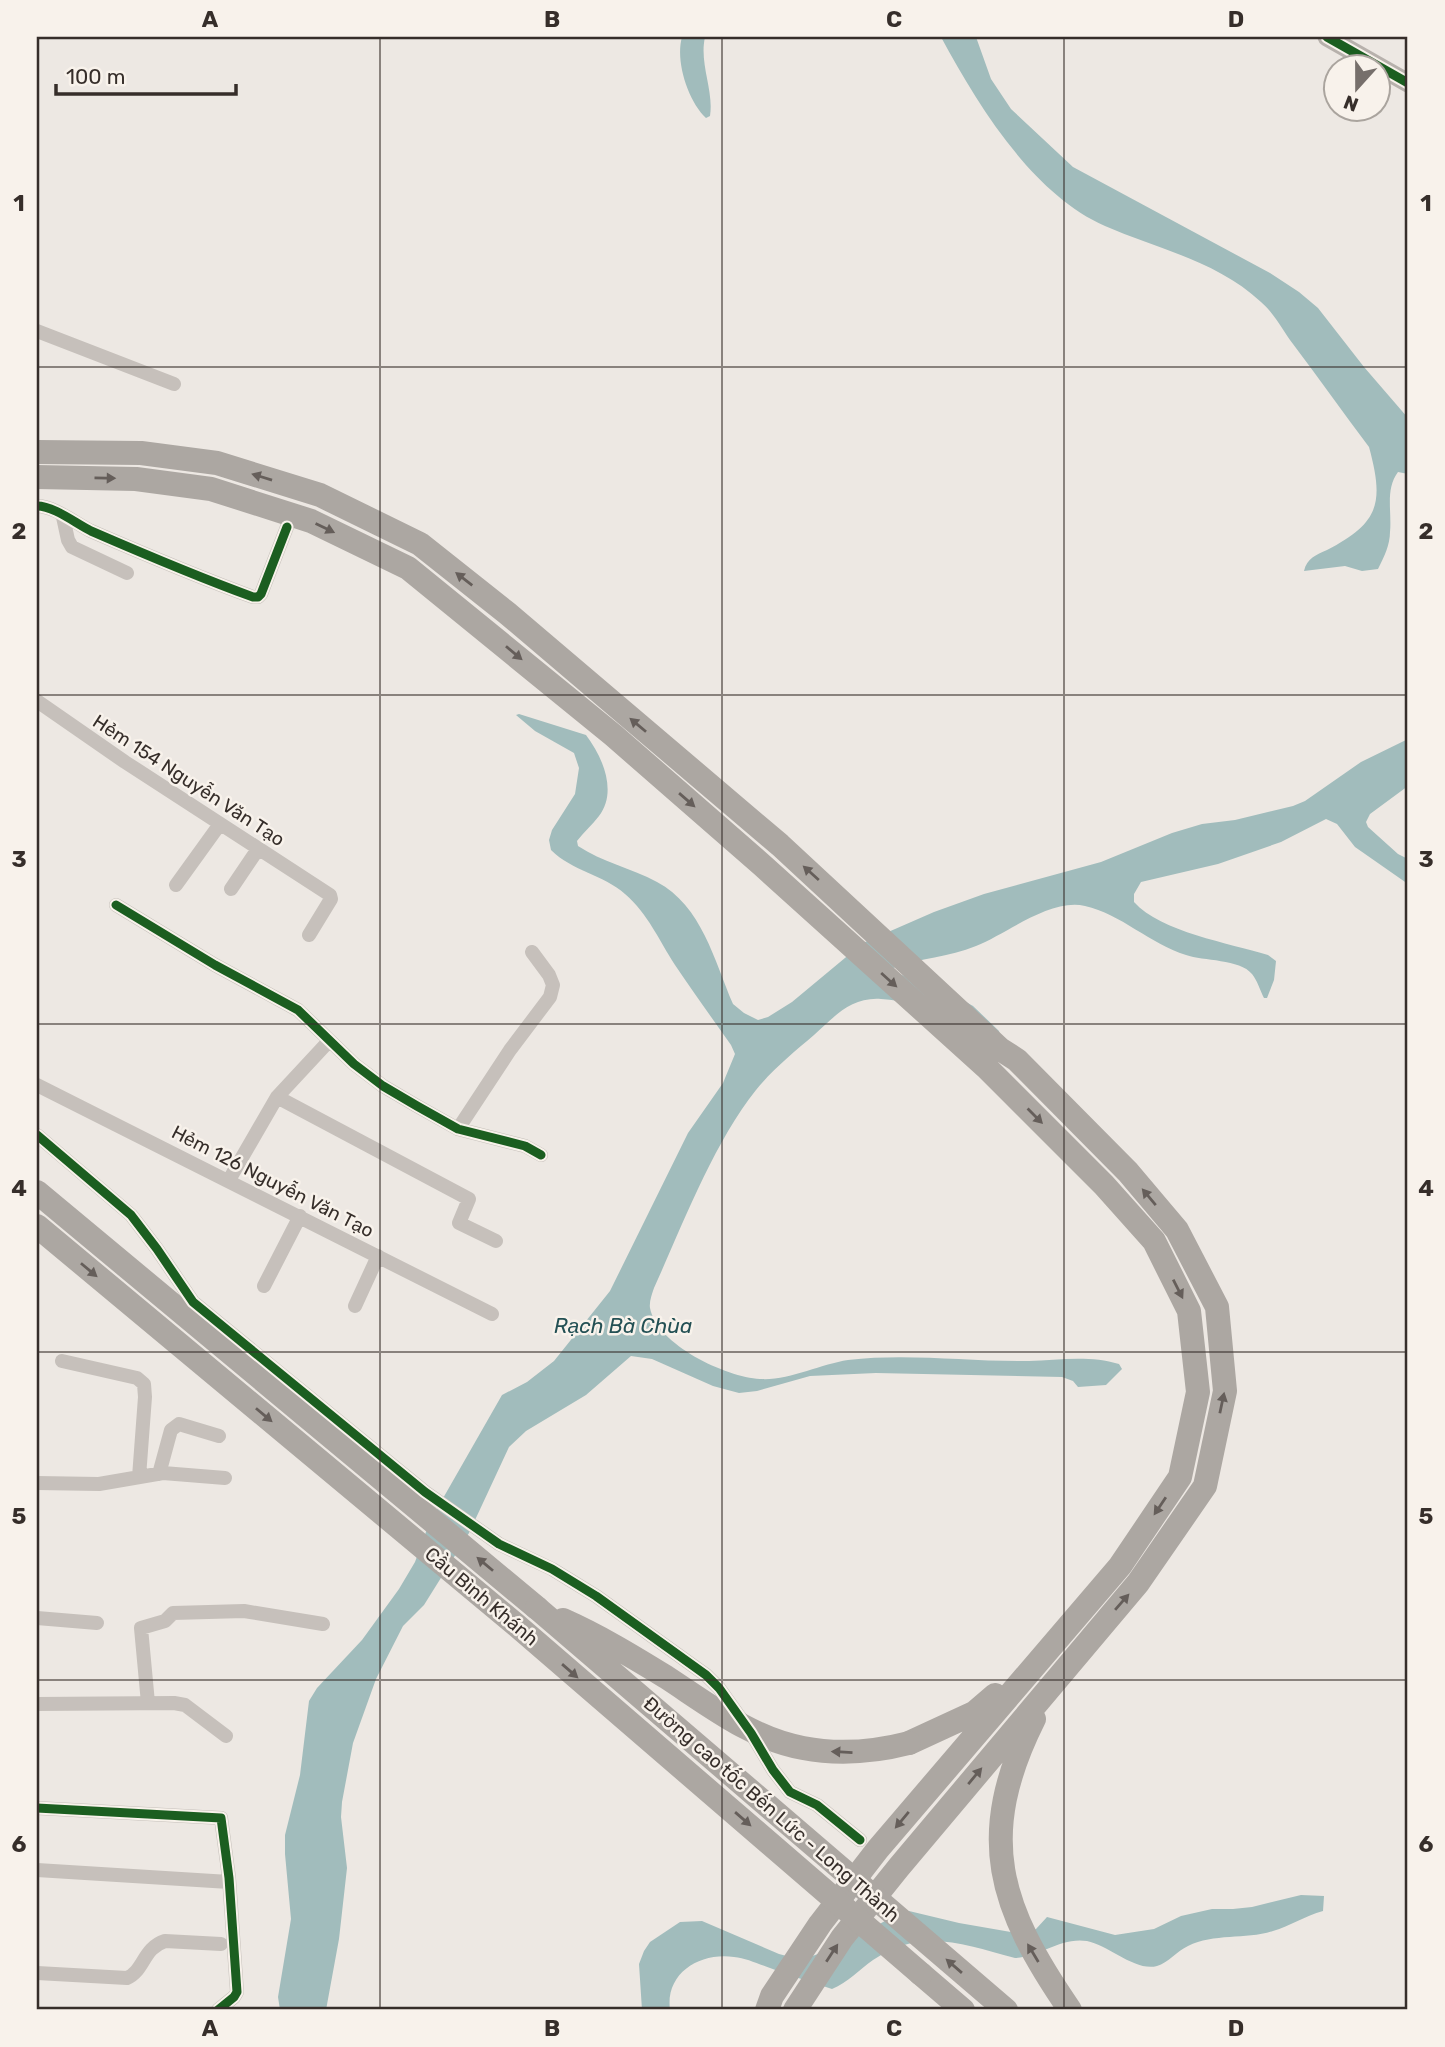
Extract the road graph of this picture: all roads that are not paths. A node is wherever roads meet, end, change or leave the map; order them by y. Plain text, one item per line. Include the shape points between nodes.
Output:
1 (1326, 37) edge
2 (1408, 83) edge
3 (37, 331) edge
4 (174, 384) dead end
5 (37, 452) edge
6 (37, 477) edge
7 (37, 506) edge
8 (64, 517) junction
9 (287, 527) dead end
10 (127, 573) dead end
11 (37, 701) edge
12 (220, 824) junction
13 (258, 849) junction
14 (176, 885) dead end
15 (231, 889) dead end
16 (116, 905) dead end
17 (309, 935) dead end
18 (532, 952) dead end
19 (329, 1041) junction
20 (993, 1058) junction
21 (37, 1085) edge
22 (277, 1097) junction
23 (458, 1129) junction
24 (37, 1135) edge
25 (541, 1155) dead end
26 (229, 1180) junction
27 (37, 1192) edge
28 (300, 1216) junction
29 (37, 1226) edge
30 (496, 1241) dead end
31 (378, 1256) junction
32 (264, 1286) dead end
33 (355, 1306) dead end
34 (492, 1314) dead end
35 (62, 1361) dead end
36 (219, 1436) dead end
37 (159, 1474) junction
38 (139, 1477) junction
39 (225, 1478) dead end
40 (37, 1483) edge
41 (537, 1608) junction
42 (37, 1618) edge
43 (97, 1623) dead end
44 (323, 1624) dead end
45 (1077, 1654) junction
46 (1042, 1657) junction
47 (148, 1703) junction
48 (37, 1704) edge
49 (226, 1736) dead end
50 (37, 1808) edge
51 (860, 1840) dead end
52 (37, 1870) edge
53 (229, 1882) junction
54 (221, 1944) dead end
55 (37, 1973) edge
56 (921, 1974) junction
57 (218, 2010) edge
58 (767, 2010) edge
59 (795, 2010) edge
60 (950, 2010) edge
61 (963, 2010) edge
62 (1006, 2010) edge
63 (1070, 2010) edge

1 - 2 street
3 - 4 street
20 -> 5 highway via 861,919 780,845 421,544 320,495 217,463 141,453
6 -> 20 highway via 136,479 211,489 312,521 408,568 614,735 838,934
7 - 8 street
8 - 9 street via 253,597 261,594
8 - 10 street via 72,547
11 - 12 street, Hẻm 154 Nguyễn Văn Tạo
12 - 13 street, Hẻm 154 Nguyễn Văn Tạo
12 - 14 street
13 - 15 street
13 - 17 street, Hẻm 154 Nguyễn Văn Tạo via 330,895
16 - 19 street via 298,1010
18 - 23 street via 549,975 550,997
19 - 22 street
19 - 23 street via 383,1086
45 -> 20 highway via 1138,1583 1205,1486 1225,1391 1217,1307 1177,1230 1128,1172 1017,1060
20 -> 46 highway via 1154,1241 1189,1311 1198,1392 1180,1477 1120,1566
21 - 26 street, Hẻm 126 Nguyễn Văn Tạo
22 - 26 street
22 - 30 street via 469,1199 459,1223
23 - 25 street via 525,1146
24 - 51 street via 131,1215 193,1302 425,1492 499,1544 596,1596 706,1675 790,1792 817,1805
26 - 28 street, Hẻm 126 Nguyễn Văn Tạo
41 -> 27 highway, Cầu Bình Khánh
28 - 31 street, Hẻm 126 Nguyễn Văn Tạo
28 - 32 street
29 -> 56 highway, Cầu Bình Khánh, bridge via 515,1624
31 - 33 street
31 - 34 street, Hẻm 126 Nguyễn Văn Tạo
35 - 38 street via 137,1378 144,1384
36 - 37 street via 174,1425
37 - 38 street
37 - 39 street
38 - 40 street via 99,1483
46 -> 41 highway, bridge via 974,1713 909,1743 852,1753 802,1748 767,1737 724,1716 597,1635
62 -> 41 highway, Đường cao tốc Bến Lức - Long Thành, bridge
42 - 43 street
44 - 47 street via 244,1611 173,1613 141,1629
59 -> 45 highway via 842,1938
63 -> 45 highway via 1024,1938 1009,1901 1001,1835 1005,1796 1021,1745
46 -> 58 highway via 877,1849 820,1924
47 - 48 street
47 - 49 street via 185,1706
50 - 53 street via 221,1818
52 - 53 street
53 - 57 street via 237,1992
54 - 55 street via 156,1944 127,1978
56 - 60 highway
56 - 61 highway

